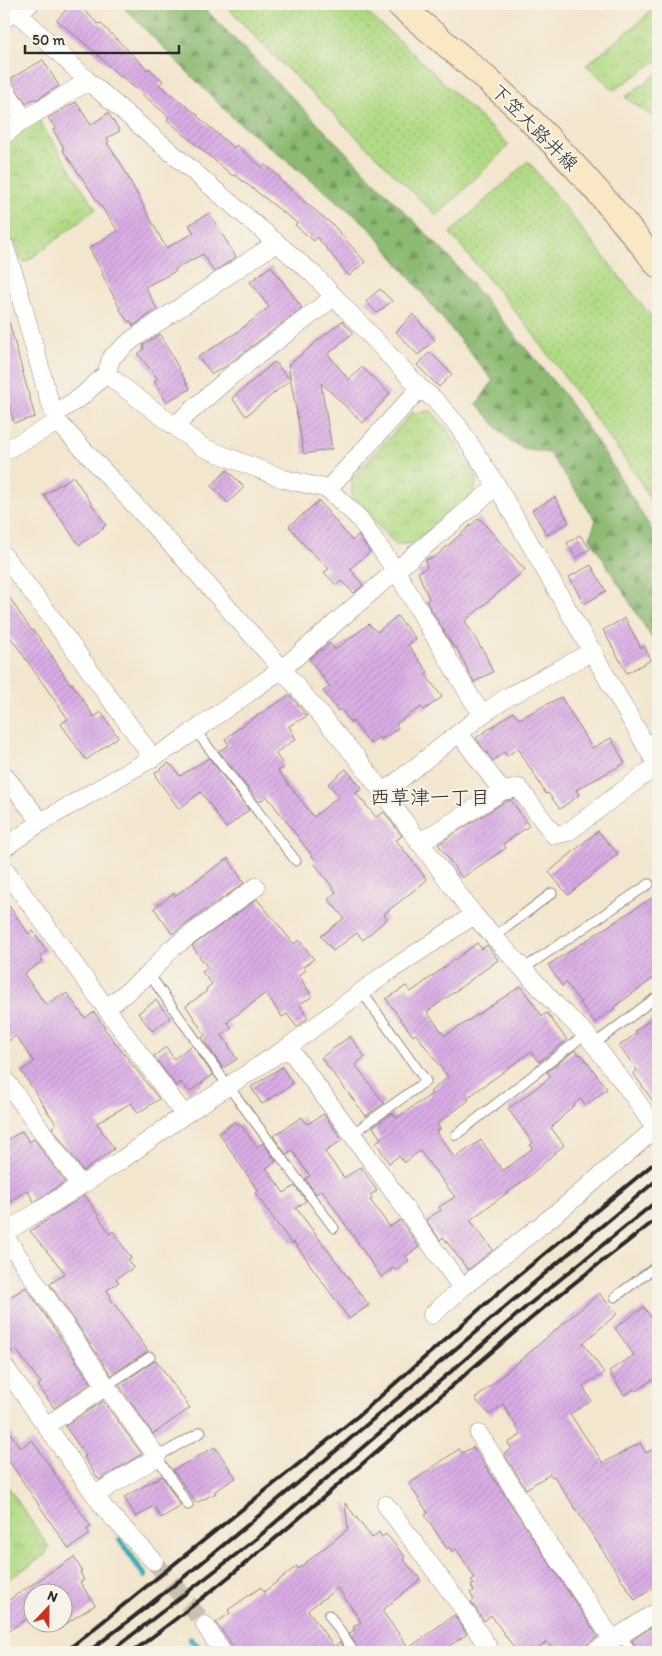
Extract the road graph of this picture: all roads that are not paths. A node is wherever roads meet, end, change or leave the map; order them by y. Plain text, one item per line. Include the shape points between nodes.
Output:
1 (398, 4) edge
2 (17, 12) edge
3 (88, 81) junction
4 (4, 87) edge
5 (24, 120) junction
6 (4, 135) edge
7 (276, 243) junction
8 (4, 245) edge
9 (658, 264) edge
10 (10, 284) edge
11 (334, 297) junction
12 (106, 374) junction
13 (432, 393) junction
14 (57, 418) junction
15 (174, 426) junction
16 (4, 451) edge
17 (497, 486) junction
18 (328, 489) junction
19 (4, 556) edge
20 (396, 571) junction
21 (593, 651) junction
22 (282, 669) junction
23 (483, 714) junction
24 (195, 730) junction
25 (459, 733) junction
26 (153, 758) junction
27 (4, 775) edge
28 (502, 791) junction
29 (383, 793) junction
30 (41, 822) junction
31 (419, 843) junction
32 (4, 848) edge
33 (296, 862) dead end
34 (4, 868) edge
35 (649, 884) dead end
36 (256, 887) dead end
37 (552, 893) dead end
38 (474, 915) junction
39 (494, 937) junction
40 (523, 969) junction
41 (149, 974) junction
42 (362, 992) junction
43 (658, 996) edge
44 (107, 1008) junction
45 (589, 1040) junction
46 (288, 1047) junction
47 (4, 1078) edge
48 (228, 1086) junction
49 (184, 1115) junction
50 (657, 1131) edge
51 (352, 1134) junction
52 (456, 1135) dead end
53 (80, 1185) junction
54 (334, 1228) dead end
55 (4, 1234) edge
56 (658, 1265) edge
57 (462, 1288) junction
58 (615, 1297) dead end
59 (432, 1315) dead end
60 (150, 1357) dead end
61 (4, 1366) edge
62 (106, 1386) junction
63 (46, 1426) junction
64 (201, 1432) dead end
65 (479, 1434) dead end
66 (157, 1457) junction
67 (95, 1496) junction
68 (386, 1505) dead end
69 (188, 1506) dead end
70 (154, 1561) tunnel mouth
71 (658, 1611) edge
72 (329, 1615) dead end
73 (205, 1625) tunnel mouth
74 (617, 1638) junction
75 (222, 1652) edge
76 (354, 1652) edge
77 (491, 1652) edge
78 (594, 1652) edge
79 (633, 1652) edge

1 - 9 main road, 下笠大路井線 via 513,103 602,196
2 - 3 street
3 - 5 street
3 - 7 street
4 - 5 street
5 - 6 street
7 - 11 street via 313,274
7 - 12 street via 133,339 112,357
8 - 10 street
10 - 14 street
11 - 13 street
11 - 15 street via 232,375
12 - 14 street
12 - 15 street
13 - 17 street
13 - 18 street
14 - 16 street
14 - 22 street
15 - 18 street via 202,447 284,479
17 - 20 street
17 - 21 street
18 - 20 street via 359,518
19 - 26 street
20 - 22 street
20 - 23 street
21 - 23 street
21 - 28 street via 658,765 568,832 554,835 519,788
22 - 24 street
22 - 29 street
23 - 25 street
24 - 26 street
24 - 33 lane
25 - 28 street
25 - 29 street
26 - 30 street
27 - 30 street
28 - 31 street
29 - 31 street
30 - 32 street
31 - 38 street
34 - 44 street
35 - 40 lane
36 - 41 street via 171,949
37 - 39 lane
38 - 39 street
38 - 42 street
39 - 40 street
40 - 45 street
41 - 44 street
41 - 48 lane
42 - 46 street
42 - 51 lane via 426,1081
43 - 45 lane
44 - 49 street
45 - 50 street
45 - 52 lane
46 - 48 street
46 - 51 street
47 - 53 street
48 - 49 street
48 - 54 lane
49 - 53 street
50 - 57 street
51 - 57 street
53 - 55 street
55 - 62 street
56 - 58 lane
57 - 59 street
60 - 62 lane
61 - 63 street
62 - 63 street
62 - 66 street
63 - 67 street
64 - 66 lane
65 - 74 street via 547,1542
66 - 67 street
66 - 69 lane
67 - 70 street
68 - 77 street via 462,1607
71 - 74 street
72 - 76 lane
73 - 75 street
74 - 78 street
74 - 79 lane

